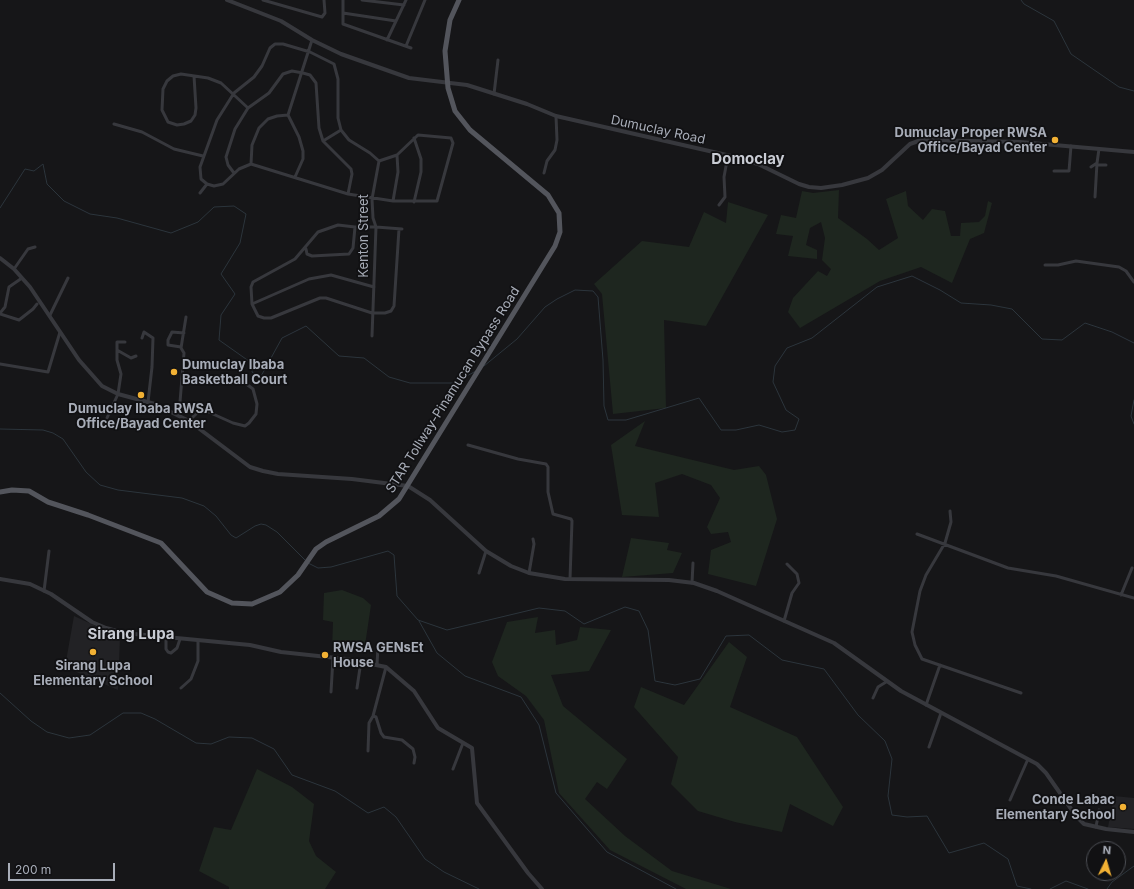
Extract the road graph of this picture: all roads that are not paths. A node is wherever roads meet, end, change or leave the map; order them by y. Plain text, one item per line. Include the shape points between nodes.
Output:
1 (228, 0) edge
2 (263, 0) edge
3 (281, 0) edge
4 (324, 0) edge
5 (343, 0) edge
6 (362, 0) edge
7 (406, 0) edge
8 (425, 0) edge
9 (459, 0) edge
10 (278, 4) junction
11 (404, 5) junction
12 (343, 13) junction
13 (396, 21) junction
14 (312, 40) junction
15 (387, 40) junction
16 (406, 46) junction
17 (411, 48) dead end
18 (310, 52) junction
19 (498, 60) dead end
20 (302, 72) junction
21 (194, 76) junction
22 (447, 83) junction
23 (234, 93) junction
24 (494, 94) junction
25 (248, 108) junction
26 (288, 115) junction
27 (556, 116) junction
28 (114, 124) dead end
29 (341, 130) junction
30 (414, 138) junction
31 (323, 141) junction
32 (1071, 146) junction
33 (1099, 149) junction
34 (1134, 152) edge
35 (396, 155) junction
36 (728, 155) junction
37 (203, 156) junction
38 (379, 161) junction
39 (251, 164) junction
40 (1097, 164) junction
41 (1106, 166) dead end
42 (1091, 167) dead end
43 (1054, 171) dead end
44 (234, 173) junction
45 (544, 173) dead end
46 (295, 177) junction
47 (206, 184) junction
48 (200, 193) dead end
49 (348, 194) junction
50 (1095, 197) dead end
51 (372, 199) junction
52 (394, 201) junction
53 (414, 202) junction
54 (719, 205) dead end
55 (355, 227) junction
56 (376, 227) junction
57 (35, 247) dead end
58 (306, 249) junction
59 (0, 258) edge
60 (1045, 266) dead end
61 (14, 269) junction
62 (22, 278) junction
63 (68, 278) dead end
64 (1134, 282) edge
65 (374, 287) junction
66 (36, 304) dead end
67 (252, 304) junction
68 (0, 313) edge
69 (372, 313) junction
70 (50, 316) junction
71 (186, 317) dead end
72 (60, 332) junction
73 (184, 333) junction
74 (372, 336) dead end
75 (142, 338) dead end
76 (125, 342) dead end
77 (181, 347) junction
78 (117, 350) junction
79 (136, 356) dead end
80 (0, 364) edge
81 (245, 383) dead end
82 (118, 394) junction
83 (148, 402) junction
84 (177, 415) junction
85 (107, 418) dead end
86 (188, 421) junction
87 (468, 445) dead end
88 (408, 486) junction
89 (0, 492) edge
90 (950, 511) dead end
91 (917, 534) dead end
92 (533, 539) dead end
93 (945, 543) junction
94 (49, 551) dead end
95 (486, 551) junction
96 (692, 563) dead end
97 (788, 564) dead end
98 (1132, 568) dead end
99 (479, 573) dead end
100 (529, 573) junction
101 (0, 579) edge
102 (570, 579) junction
103 (692, 583) junction
104 (44, 591) junction
105 (1122, 595) junction
106 (1134, 598) edge
107 (784, 621) junction
108 (166, 637) junction
109 (180, 639) junction
110 (198, 641) junction
111 (378, 646) dead end
112 (333, 658) junction
113 (360, 661) junction
114 (376, 665) junction
115 (940, 665) junction
116 (386, 667) junction
117 (886, 682) junction
118 (181, 688) dead end
119 (357, 688) dead end
120 (331, 692) dead end
121 (1021, 692) dead end
122 (873, 698) dead end
123 (926, 705) junction
124 (941, 713) junction
125 (373, 716) junction
126 (463, 743) junction
127 (929, 747) dead end
128 (368, 751) dead end
129 (1028, 759) junction
130 (414, 763) dead end
131 (453, 768) dead end
132 (1010, 800) dead end
133 (1099, 810) dead end
134 (1096, 827) junction
135 (1134, 832) edge
136 (542, 889) edge

1 - 14 street, Dumuclay Road via 281,21
2 - 10 street
3 - 10 street
4 - 10 street via 325,13 322,17
5 - 12 street
6 - 11 street
7 - 11 street
8 - 16 street
9 - 22 main road, STAR Tollway-Pinamucan Bypass Road via 450,20 446,44
11 - 13 street
12 - 13 street
12 - 15 street via 343,24
13 - 15 street
14 - 18 street
14 - 22 street, Dumuclay Road via 354,59 409,78
15 - 16 street
16 - 17 street
18 - 20 street
18 - 23 street via 275,44 270,48 254,77
18 - 29 street via 334,64 337,70 338,118
19 - 24 street
20 - 25 street via 292,71 283,74 269,93
20 - 26 street
20 - 31 street via 310,75 316,83 319,128
21 - 21 street via 195,115 184,124 168,122 161,102 167,81 180,74
21 - 23 street via 221,83
22 - 24 street, Dumuclay Road via 467,85
22 - 88 main road, STAR Tollway-Pinamucan Bypass Road via 455,111 470,130 548,195 559,213 560,232 555,246
23 - 25 street
23 - 37 street via 217,120
24 - 27 street, Dumuclay Road
25 - 44 street via 235,130 226,157
26 - 39 street via 277,116 264,122 252,146
26 - 46 street via 303,151 303,159
27 - 36 street, Dumuclay Road
27 - 45 street via 555,150 547,161
28 - 37 street via 142,132 174,149
29 - 31 street
29 - 38 street via 349,140 370,152
30 - 35 street
30 - 53 street via 421,159 421,172
30 - 53 street via 425,135 452,140 437,202
31 - 49 street via 351,169
32 - 33 street, Dumuclay Road
32 - 36 street, Dumuclay Road via 921,140 910,144 882,170 868,178 821,188 799,184 758,164
32 - 43 street via 1069,171
33 - 34 street, Dumuclay Road
33 - 40 street
35 - 38 street
35 - 52 street via 398,172
36 - 54 street via 724,177 725,197
37 - 47 street via 199,173
38 - 51 street, Kenton Street
39 - 44 street
39 - 46 street
40 - 41 street
40 - 42 street
40 - 50 street
44 - 47 street via 224,184
46 - 49 street
47 - 48 street
49 - 51 street
51 - 52 street
51 - 56 street, Kenton Street
52 - 53 street
55 - 56 street
55 - 58 street via 338,225 318,232
55 - 58 street via 353,248 349,254 312,256
56 - 65 street, Kenton Street
56 - 69 street via 400,229 394,306 391,311 385,313
57 - 61 street via 28,248
58 - 67 street via 288,265 253,282
59 - 61 street
60 - 64 street via 1058,266 1076,260 1119,267 1126,271
61 - 62 street
62 - 68 street via 9,287 5,307
62 - 70 street
63 - 70 street
65 - 67 street via 331,275 309,279
65 - 69 street, Kenton Street
66 - 68 street via 20,320
67 - 69 street via 258,316 264,318 271,318 320,298
69 - 74 street, Kenton Street
70 - 72 street
71 - 73 street
72 - 80 street via 48,372
72 - 82 street via 87,371 102,386
73 - 77 street
73 - 77 street via 172,332 168,340 168,345
75 - 83 street via 144,332 153,338
76 - 78 street via 117,342
77 - 84 street via 184,353
78 - 79 street via 131,358
78 - 82 street via 121,372
81 - 86 street via 256,395 256,414 250,423 245,426 204,410
82 - 83 street
82 - 85 street
83 - 84 street
84 - 86 street
86 - 88 street via 250,467 263,471
87 - 102 street via 518,460 546,464 553,514 572,521
88 - 89 main road, STAR Tollway-Pinamucan Bypass Road via 387,511 316,549 298,575 280,592 252,604 232,603 207,592 161,543 88,514 48,502 29,492
88 - 95 street via 430,500
90 - 93 street via 952,522
91 - 93 street
92 - 100 street
93 - 105 street via 1008,568 1056,576
93 - 115 street via 926,575 920,591 912,632 922,660
94 - 104 street
95 - 99 street
95 - 100 street via 510,566
96 - 103 street
97 - 107 street via 797,574 799,583 792,593
98 - 105 street
100 - 102 street
101 - 104 street via 23,582
102 - 103 street via 669,580
103 - 107 street via 717,591
104 - 108 street via 92,622 106,628 124,633
105 - 106 street
107 - 117 street via 834,643
108 - 109 street
108 - 109 street via 166,649 172,653
109 - 110 street
110 - 112 street via 250,645 280,652
110 - 118 street via 198,661 191,679
111 - 114 street
112 - 113 street
112 - 120 street
113 - 114 street
113 - 119 street
114 - 116 street
115 - 121 street
115 - 123 street
116 - 125 street
116 - 126 street via 414,691 438,728
117 - 122 street via 878,687
117 - 123 street
123 - 124 street
124 - 127 street
124 - 129 street
125 - 128 street via 368,728
125 - 130 street via 376,717 384,737 402,740 413,749
126 - 131 street
126 - 136 street via 472,748 477,803 528,874
129 - 132 street
129 - 134 street via 1046,773 1079,820
133 - 134 street
134 - 135 street

